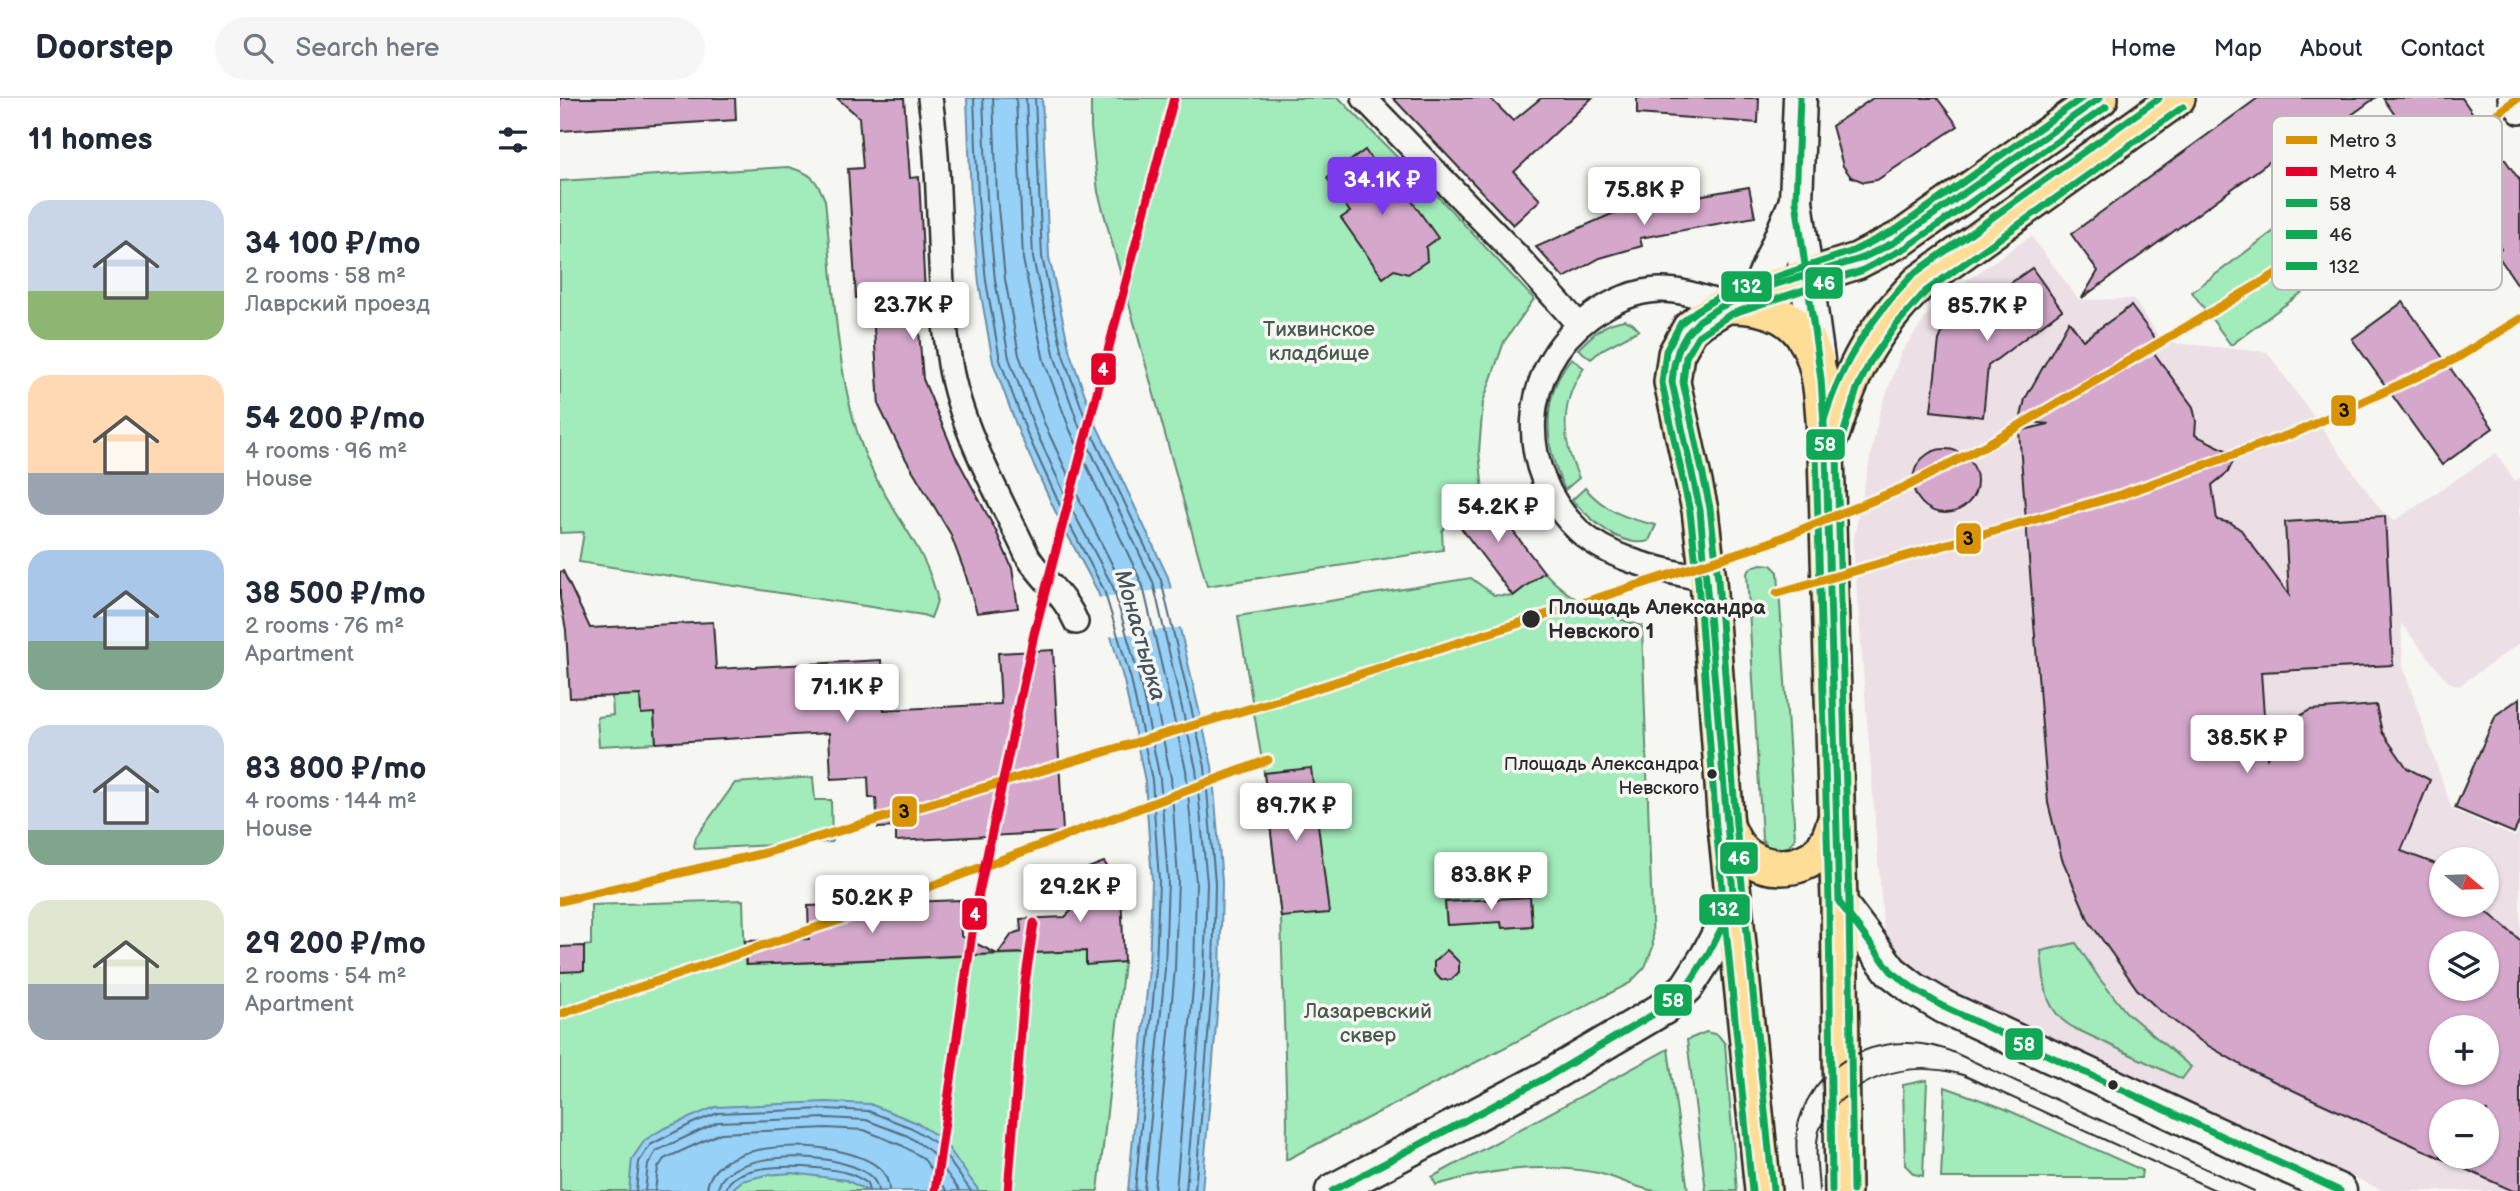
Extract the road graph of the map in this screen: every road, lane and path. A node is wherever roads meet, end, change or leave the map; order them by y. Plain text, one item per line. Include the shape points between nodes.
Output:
1 (930, 98) edge
2 (1364, 98) edge
3 (1800, 98) edge
4 (2100, 98) edge
5 (2177, 98) edge
6 (2510, 98) edge
7 (2520, 112) edge
8 (1796, 201) junction
9 (1807, 275) junction
10 (1741, 299) junction
11 (1579, 325) junction
12 (1821, 379) junction
13 (1826, 453) junction
14 (1708, 580) junction
15 (1076, 622) dead end
16 (1836, 819) junction
17 (1726, 826) junction
18 (1839, 902) junction
19 (1734, 904) junction
20 (1332, 1191) edge
21 (1763, 1191) edge
22 (1843, 1191) edge
23 (2340, 1191) edge

1 - 15 street via 950,365 961,409 1028,557 1065,600
2 - 11 street
3 - 8 main road
4 - 9 main road via 1902,238 1857,261
5 - 13 main road via 1914,288 1861,356
6 - 7 street
8 - 9 main road
8 - 10 main road
9 - 10 main road
9 - 12 main road
10 - 11 street via 1657,290 1604,307
10 - 12 main road via 1793,323 1810,346
10 - 14 main road via 1690,330 1673,368 1700,510
11 - 14 street via 1552,357 1537,398 1533,437 1542,477 1556,504 1595,542 1621,556
12 - 13 main road
13 - 16 main road
14 - 17 main road
16 - 17 main road via 1829,840 1815,856 1783,867 1752,859 1735,844
16 - 18 main road
17 - 19 main road
18 - 22 main road
18 - 23 main road via 1891,971 1944,1007
19 - 20 main road via 1687,987 1664,1008 1550,1075
19 - 21 main road

